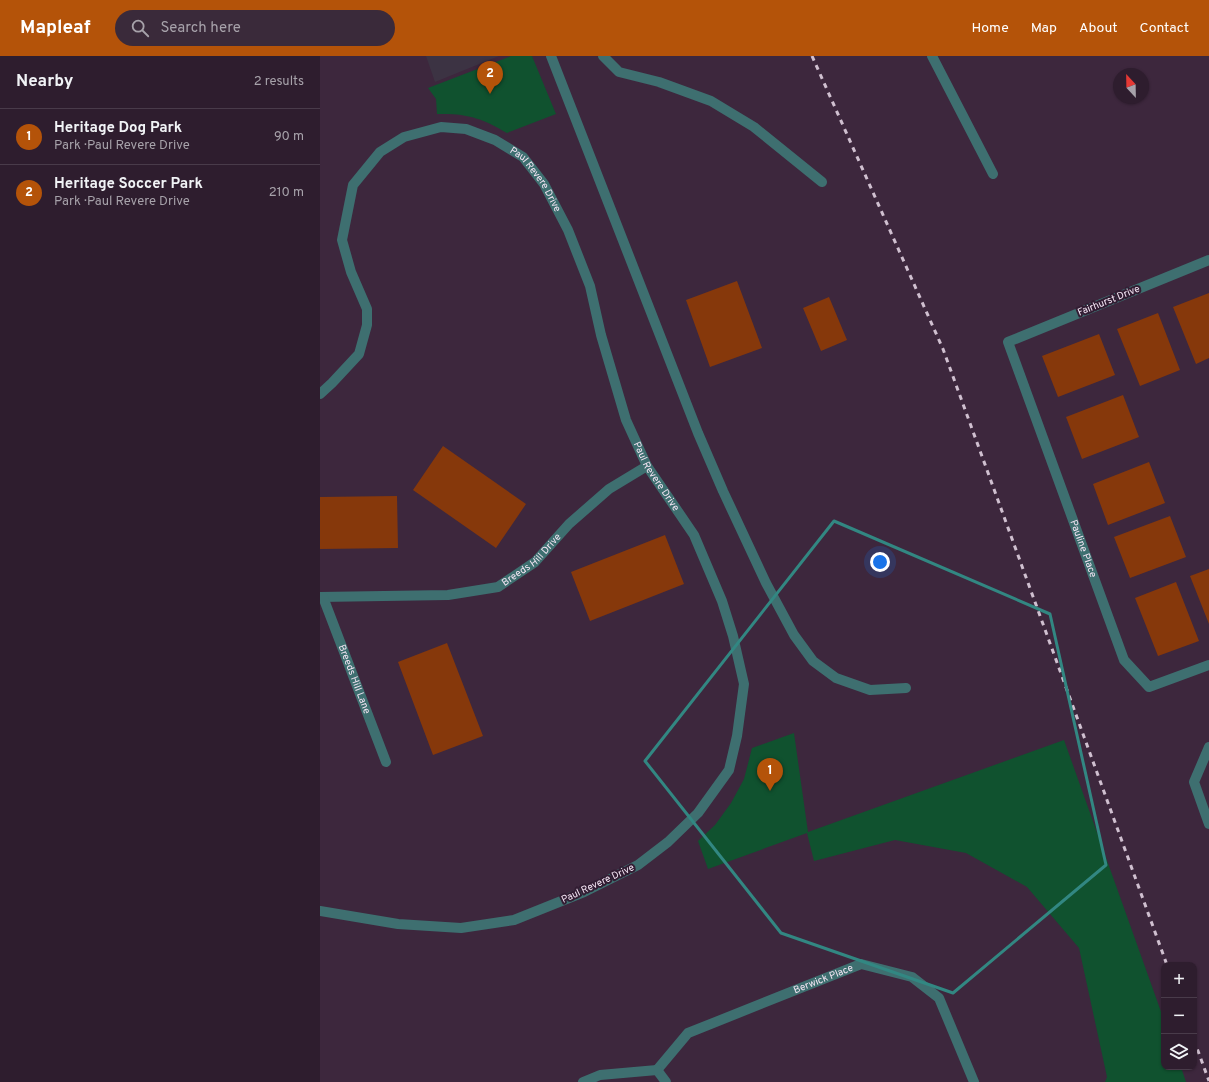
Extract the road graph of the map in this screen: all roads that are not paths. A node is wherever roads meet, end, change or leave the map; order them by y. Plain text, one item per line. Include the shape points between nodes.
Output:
1 (551, 56) edge
2 (603, 56) edge
3 (932, 56) edge
4 (993, 174) dead end
5 (822, 182) dead end
6 (1209, 260) edge
7 (1008, 342) joint
8 (320, 394) edge
9 (647, 466) junction
10 (322, 597) edge
11 (1209, 665) edge
12 (906, 688) dead end
13 (1209, 747) edge
14 (386, 762) dead end
15 (1209, 824) edge
16 (320, 911) edge
17 (657, 1070) junction
18 (583, 1082) edge
19 (666, 1082) edge
20 (974, 1082) edge

1 - 12 street via 698,433 766,583 794,635 813,661 836,678 870,690
2 - 5 street via 618,72 659,82 711,101 754,127
3 - 4 street
6 - 7 street, Fairhurst Drive
7 - 11 street, Pauline Place via 1124,660 1149,687
8 - 9 street, Paul Revere Drive via 359,354 368,325 367,309 351,272 342,240 352,185 380,152 404,137 440,127 466,129 495,140 523,157 544,184 568,230 590,286 601,335 626,420
9 - 10 street, Breeds Hill Drive via 609,488 569,524 535,562 498,587 448,595
9 - 16 street, Paul Revere Drive via 694,535 724,608 744,684 738,736 729,770 698,813 638,866 584,892 514,920 461,928 398,924
10 - 14 street, Breeds Hill Lane
13 - 15 street via 1194,782
17 - 18 street via 600,1075
17 - 19 street
17 - 20 street, Berwick Place via 688,1033 861,964 912,977 939,998

